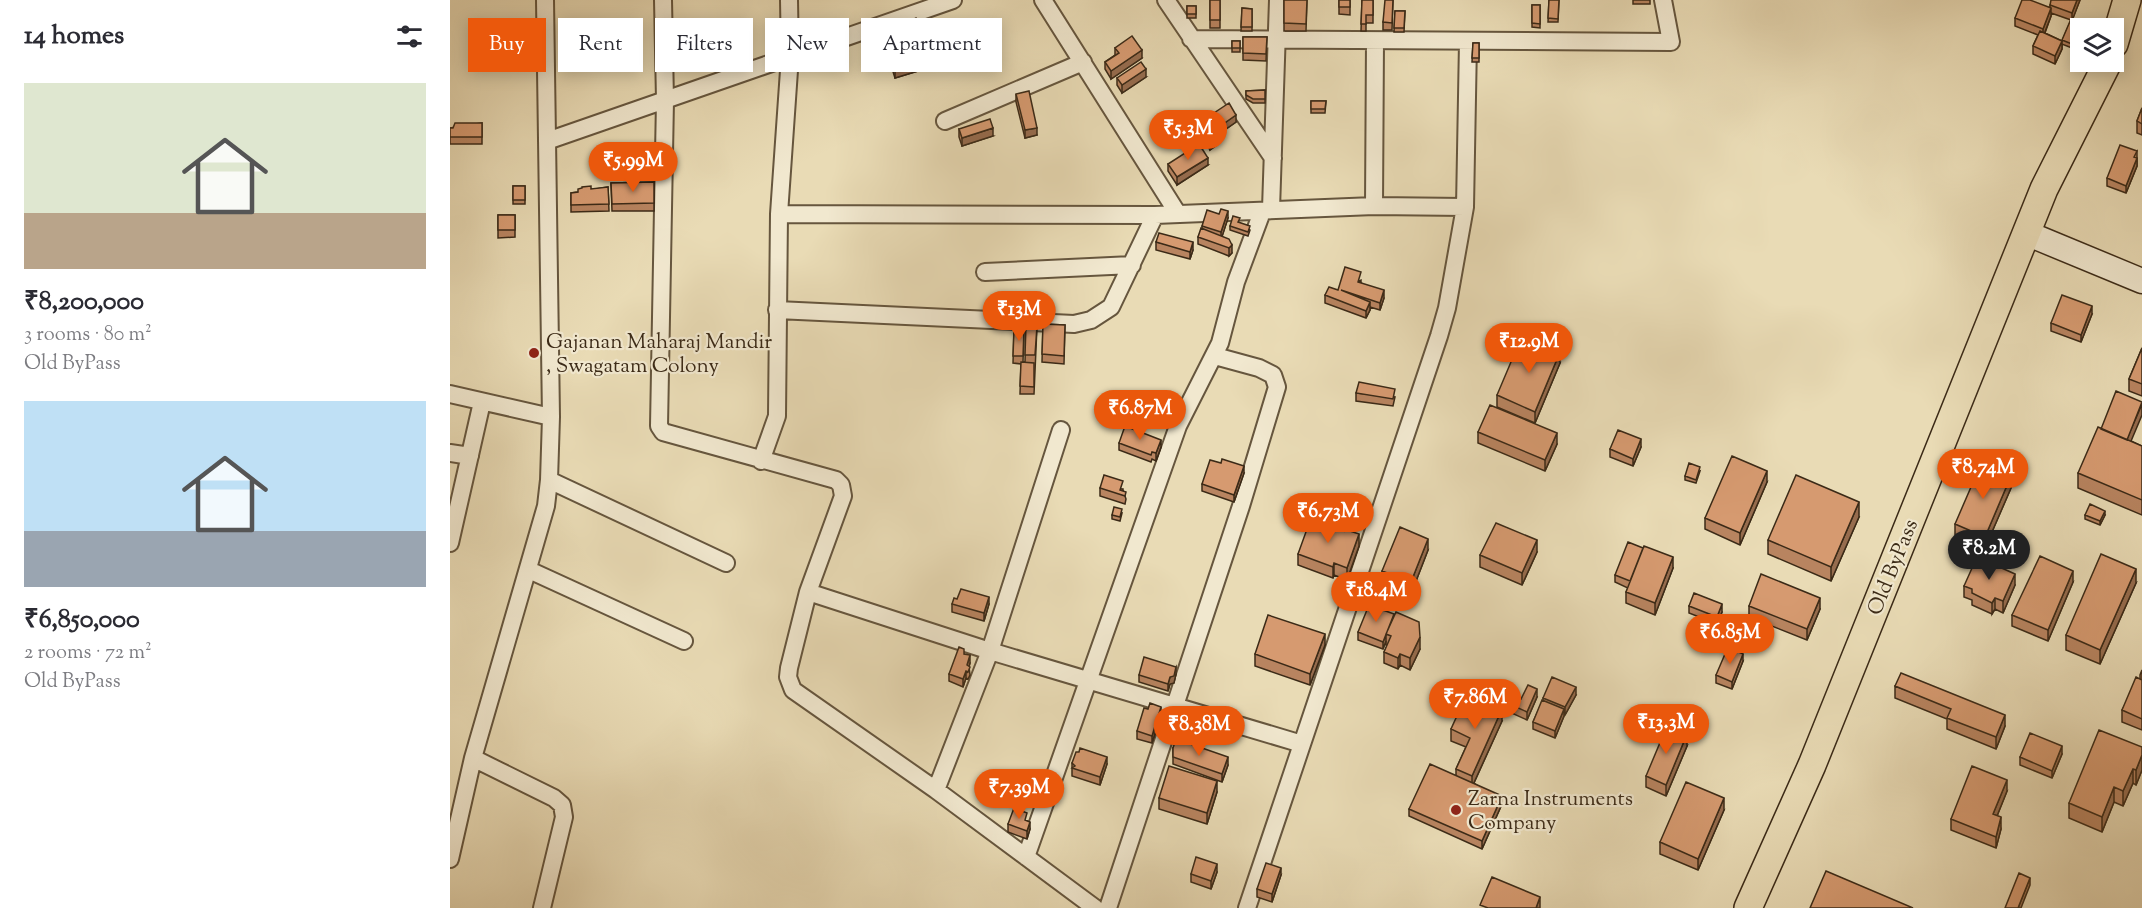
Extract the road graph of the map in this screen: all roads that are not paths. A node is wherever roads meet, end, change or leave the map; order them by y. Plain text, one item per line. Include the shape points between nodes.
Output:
1 (545, 0) edge
2 (663, 0) edge
3 (789, 0) edge
4 (953, 0) edge
5 (1043, 0) edge
6 (1166, 0) edge
7 (1278, 0) edge
8 (1663, 0) edge
9 (2127, 0) edge
10 (789, 18) edge
11 (2122, 18) edge
12 (849, 36) edge
13 (1191, 39) junction
14 (1277, 40) junction
15 (1375, 41) junction
16 (1468, 42) junction
17 (1083, 62) junction
18 (765, 65) edge
19 (789, 72) edge
20 (2103, 72) edge
21 (665, 100) junction
22 (945, 121) dead end
23 (547, 141) junction
24 (1273, 158) junction
25 (1374, 206) junction
26 (1465, 207) junction
27 (1266, 211) junction
28 (778, 214) junction
29 (1178, 214) junction
30 (1155, 215) junction
31 (2026, 234) junction
32 (1132, 265) junction
33 (985, 272) dead end
34 (2142, 281) edge
35 (777, 310) junction
36 (1215, 356) junction
37 (450, 394) edge
38 (482, 402) junction
39 (551, 417) junction
40 (1061, 430) dead end
41 (450, 453) edge
42 (470, 456) junction
43 (761, 461) junction
44 (549, 480) junction
45 (450, 543) edge
46 (726, 563) dead end
47 (529, 570) junction
48 (808, 592) junction
49 (684, 641) dead end
50 (990, 651) junction
51 (1088, 680) junction
52 (1174, 705) junction
53 (1302, 744) junction
54 (473, 758) junction
55 (936, 790) junction
56 (1026, 857) junction
57 (450, 859) edge
58 (542, 908) edge
59 (1095, 908) edge
60 (1108, 908) edge
61 (1247, 908) edge
62 (1748, 908) edge

1 - 23 street
2 - 21 street
3 - 10 street
4 - 12 street
5 - 17 street
6 - 13 street
7 - 14 street
8 - 16 street via 1671,42
9 - 11 main road
13 - 14 street
13 - 24 street
14 - 15 street
14 - 24 street
15 - 16 street
15 - 25 street
16 - 26 street
17 - 22 street
17 - 29 street
18 - 21 street
19 - 28 street
20 - 31 main road, Old ByPass via 2044,189
21 - 23 street
21 - 43 street via 658,422 663,432
23 - 39 street
24 - 27 street
25 - 26 street
25 - 27 street
26 - 53 street via 1448,308
27 - 29 street
27 - 36 street via 1236,282
28 - 30 street
28 - 35 street
29 - 30 street
30 - 32 street
31 - 34 street
31 - 62 main road, Old ByPass via 1812,765
32 - 33 street
32 - 35 street via 1111,307 1091,320 1074,324
35 - 43 street via 777,416
36 - 51 street via 1178,426
36 - 52 street via 1273,375 1277,387
37 - 38 street
38 - 39 street
38 - 42 street
39 - 44 street
40 - 50 street
41 - 42 street
42 - 45 street
43 - 48 street via 836,480 843,489
44 - 46 street
44 - 47 street
47 - 49 street
47 - 54 street
48 - 50 street
48 - 55 street via 789,668 793,690
50 - 51 street
50 - 55 street
51 - 52 street
51 - 56 street
52 - 53 street
52 - 60 street
53 - 61 street
54 - 57 street
54 - 58 street via 554,798 562,806 564,817
55 - 56 street
56 - 59 street

